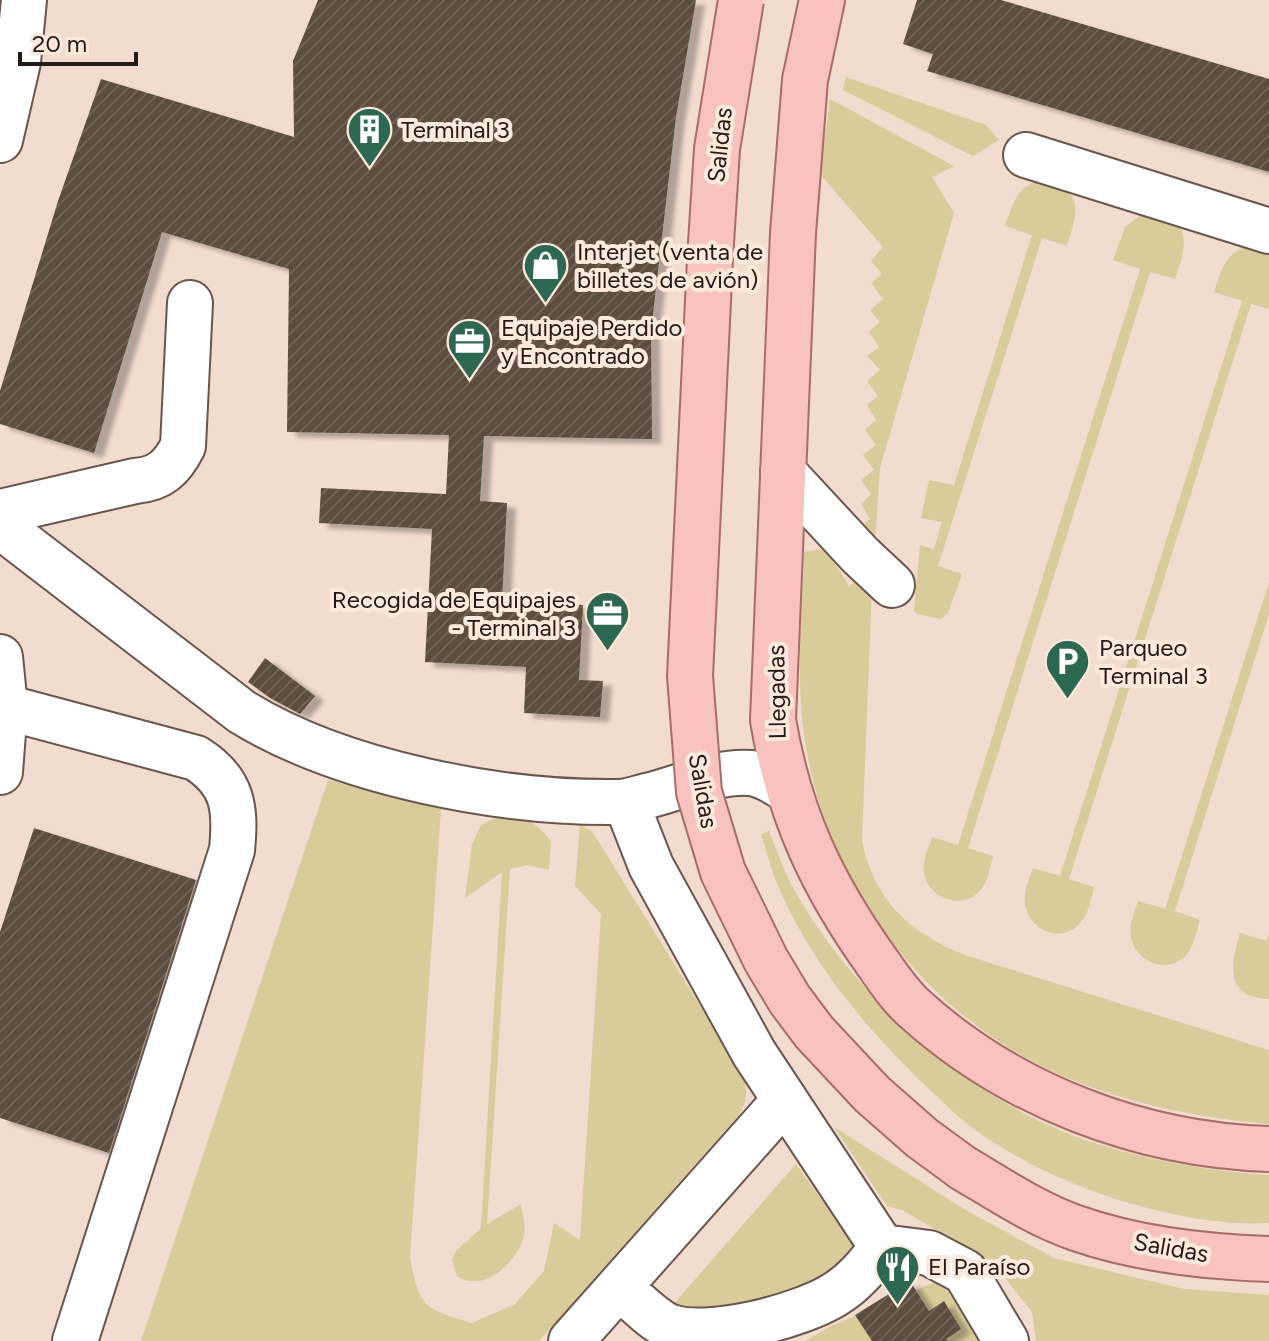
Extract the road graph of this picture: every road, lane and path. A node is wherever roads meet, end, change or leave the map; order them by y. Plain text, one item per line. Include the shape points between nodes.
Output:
1 (24, 0) edge
2 (741, 0) edge
3 (822, 0) edge
4 (0, 140) edge
5 (1026, 155) dead end
6 (1269, 231) edge
7 (190, 303) dead end
8 (783, 472) junction
9 (0, 512) edge
10 (0, 526) edge
11 (892, 585) dead end
12 (0, 657) edge
13 (5, 707) junction
14 (773, 720) junction
15 (0, 772) edge
16 (727, 774) junction
17 (789, 791) junction
18 (626, 802) junction
19 (785, 1100) junction
20 (1269, 1149) edge
21 (882, 1247) junction
22 (1269, 1259) edge
23 (620, 1288) junction
24 (75, 1341) edge
25 (571, 1341) edge
26 (1006, 1341) edge

1 - 4 lane via 18,62
2 - 22 main road, Salidas, bridge via 717,149 690,676 699,792 723,872 766,960 814,1032 872,1094 963,1168 1017,1201 1077,1228 1219,1257
3 - 8 main road, Llegadas via 805,80
5 - 6 lane
7 - 9 lane via 183,446 175,463 150,480
8 - 11 lane
8 - 14 main road, Llegadas
10 - 18 lane via 268,728 336,756 455,788
12 - 13 lane
13 - 15 lane
13 - 24 lane via 196,758 213,769 229,792 235,817 232,850
14 - 16 lane via 749,756
14 - 17 main road, Llegadas
16 - 17 lane via 753,773
16 - 18 lane
17 - 20 main road, Llegadas via 811,854 860,940 914,1009 964,1048 1041,1094 1133,1129
18 - 19 lane via 651,866
19 - 21 lane
19 - 23 lane
21 - 23 lane via 864,1272 834,1295 752,1327 700,1331 668,1326
21 - 26 lane via 929,1253 965,1272
23 - 25 lane

